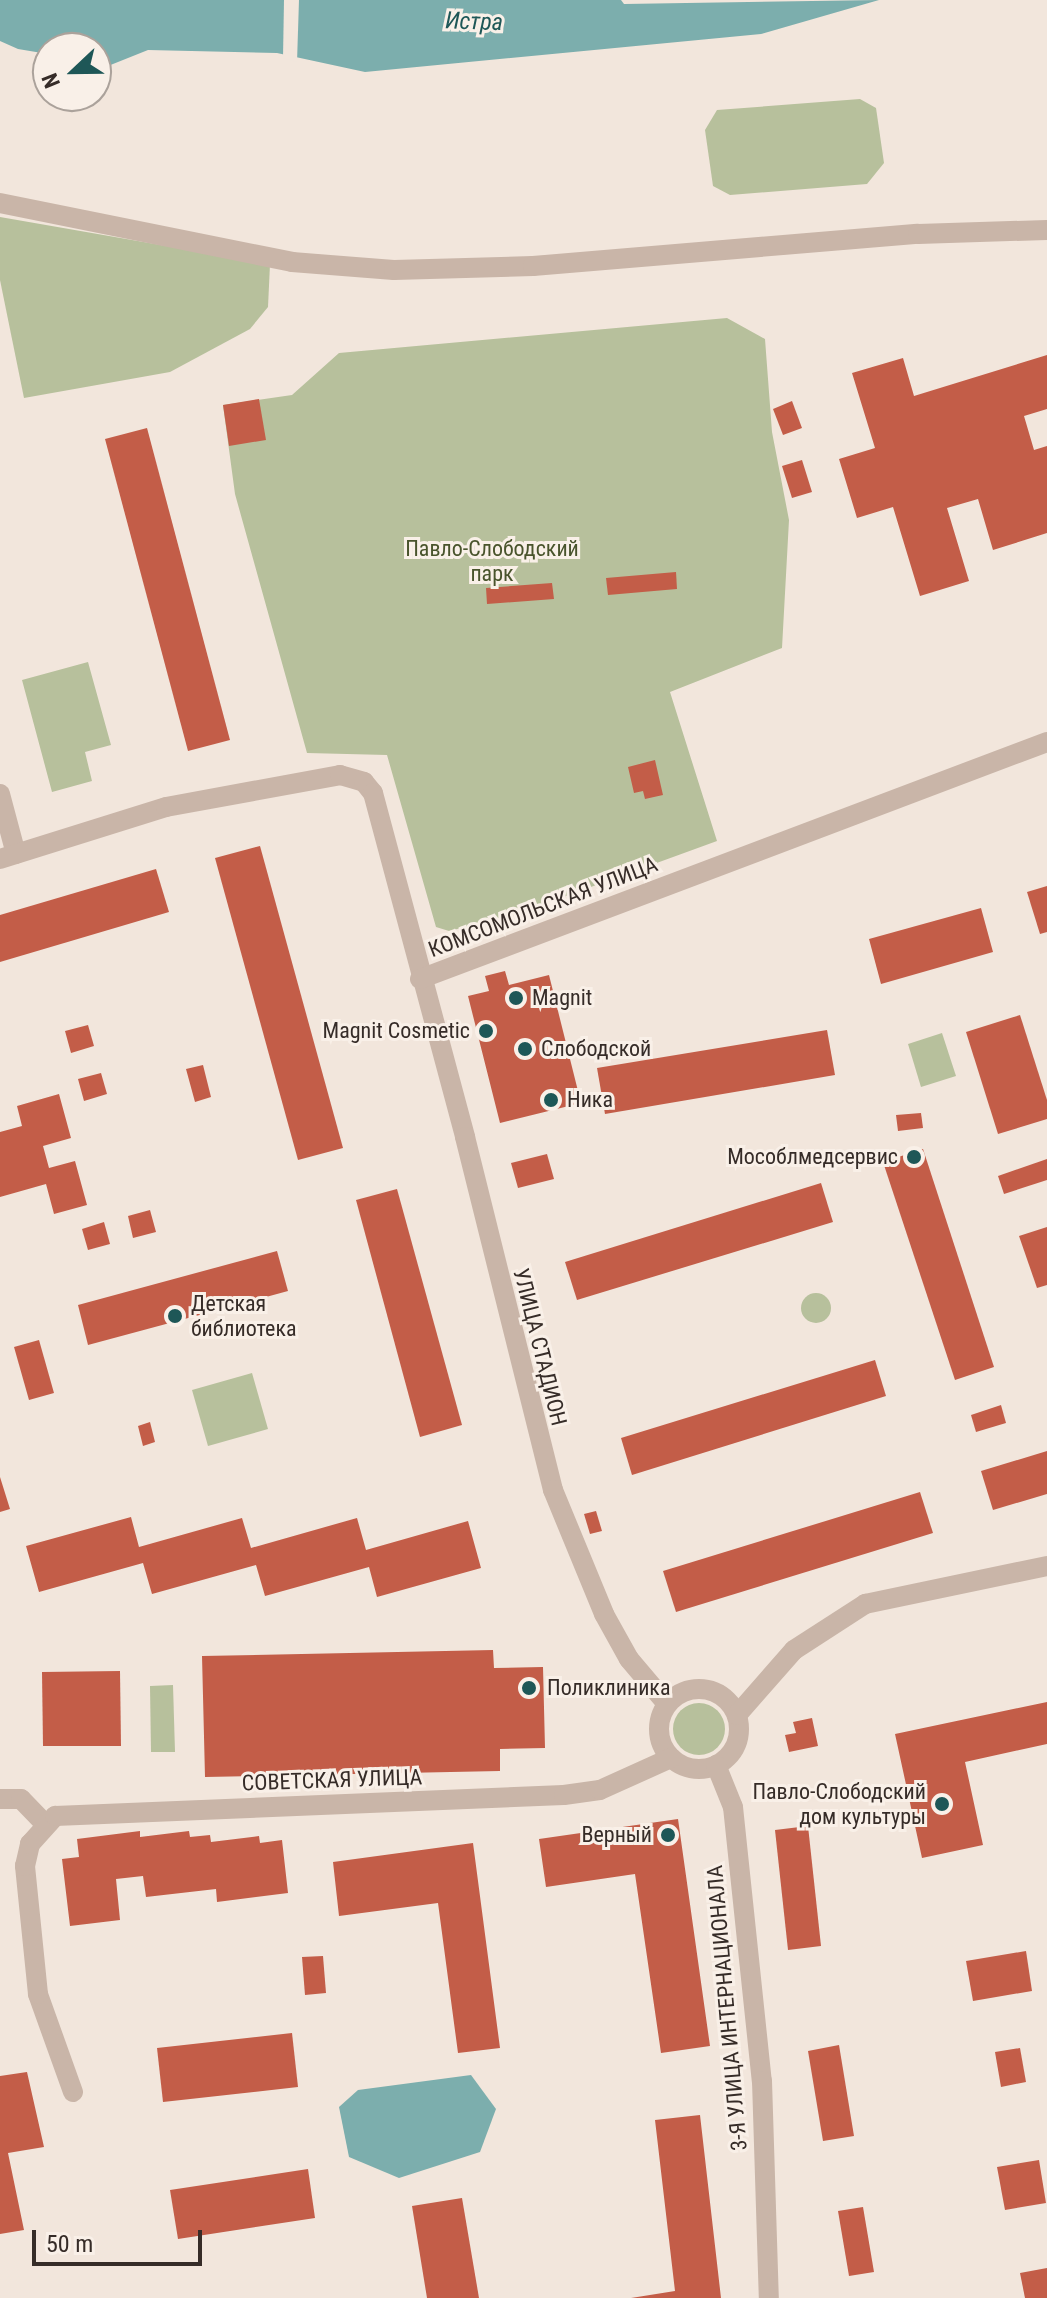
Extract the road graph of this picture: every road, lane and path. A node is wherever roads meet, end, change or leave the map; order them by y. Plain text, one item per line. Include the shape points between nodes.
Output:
1 (0, 203) edge
2 (1047, 230) edge
3 (1047, 742) edge
4 (0, 794) edge
5 (8, 856) edge
6 (420, 979) junction
7 (1047, 1566) edge
8 (667, 1704) junction
9 (737, 1715) junction
10 (671, 1758) junction
11 (716, 1765) junction
12 (0, 1799) edge
13 (44, 1823) junction
14 (73, 2092) dead end
15 (769, 2298) edge

1 - 2 street via 292,262 394,270 533,266 918,234
3 - 6 street, КОМСОМОЛЬСКАЯ УЛИЦА
4 - 5 street
5 - 6 street, КОМСОМОЛЬСКАЯ УЛИЦА via 166,807 352,775 373,793
6 - 8 street, УЛИЦА СТАДИОН via 553,1490 604,1614 629,1659
7 - 9 street via 865,1604 794,1650
8 - 9 street via 691,1689 705,1689 718,1694
8 - 10 street via 658,1731
9 - 11 street via 736,1744
10 - 11 street via 692,1769
10 - 13 street, СОВЕТСКАЯ УЛИЦА via 600,1790 564,1795 66,1814
11 - 15 street, 3-Я УЛИЦА ИНТЕРНАЦИОНАЛА via 733,1807 762,2081
12 - 13 street via 21,1799
13 - 14 street via 30,1844 25,1866 38,1994

